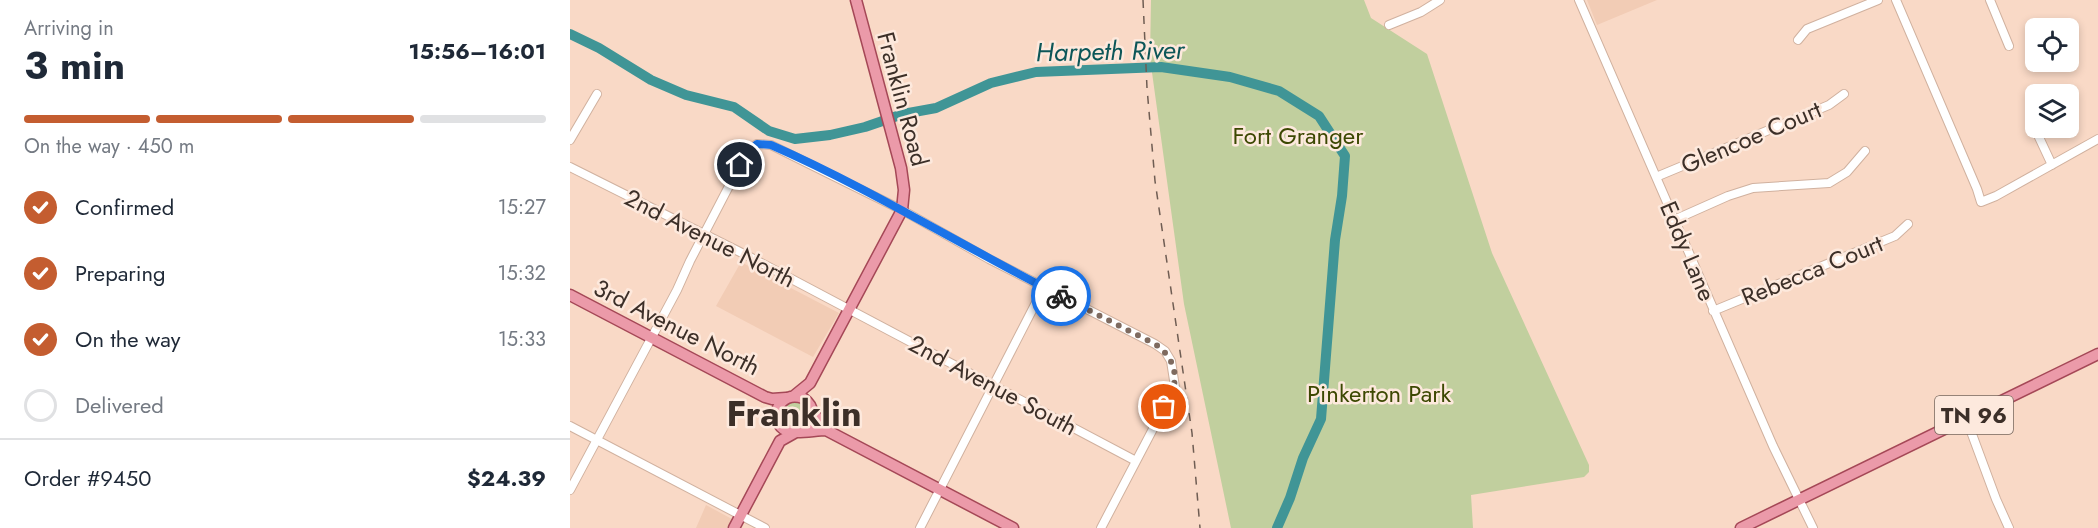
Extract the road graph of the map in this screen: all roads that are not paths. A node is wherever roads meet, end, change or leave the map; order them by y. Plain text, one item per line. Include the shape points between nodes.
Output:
1 (856, 0) edge
2 (1440, 0) edge
3 (1579, 0) edge
4 (1878, 0) edge
5 (1896, 0) edge
6 (1990, 0) edge
7 (1389, 25) dead end
8 (1798, 40) dead end
9 (2009, 46) dead end
10 (597, 94) dead end
11 (1844, 94) dead end
12 (2039, 138) edge
13 (2098, 139) edge
14 (570, 140) edge
15 (1866, 151) dead end
16 (2052, 165) junction
17 (570, 167) edge
18 (1656, 177) junction
19 (902, 210) junction
20 (1674, 220) junction
21 (1908, 224) dead end
22 (704, 234) junction
23 (1044, 287) junction
24 (570, 295) edge
25 (850, 310) junction
26 (1713, 311) junction
27 (652, 338) junction
28 (2098, 354) edge
29 (810, 383) junction
30 (993, 386) junction
31 (765, 397) junction
32 (790, 397) junction
33 (811, 408) junction
34 (1966, 418) junction
35 (778, 419) junction
36 (570, 426) edge
37 (826, 430) junction
38 (798, 432) junction
39 (597, 440) junction
40 (780, 441) junction
41 (1136, 461) junction
42 (940, 489) junction
43 (570, 490) edge
44 (1799, 502) junction
45 (741, 515) junction
46 (735, 528) edge
47 (765, 528) edge
48 (920, 528) edge
49 (1013, 528) edge
50 (1101, 528) edge
51 (1742, 528) edge
52 (1813, 528) edge
53 (2009, 528) edge

1 - 19 main road, Franklin Road via 896,148 904,190
2 - 7 street
3 - 18 street, Eddy Lane
4 - 8 street via 1807,29
5 - 16 street via 1981,202
6 - 9 street
10 - 14 street
11 - 18 street, Glencoe Court via 1829,105
12 - 16 street
13 - 16 street
15 - 20 street via 1848,172 1829,183 1753,188
17 - 22 street, 2nd Avenue North
18 - 20 street, Eddy Lane
19 - 22 street via 771,145 757,144 740,165
19 - 23 street
19 - 25 main road
20 - 26 street, Eddy Lane
21 - 26 street, Rebecca Court via 1895,236
22 - 25 street, 2nd Avenue North
22 - 27 street
23 - 30 street
23 - 41 street via 1155,344 1172,361 1175,387
24 - 27 main road, 3rd Avenue North
25 - 29 main road
25 - 30 street, 2nd Avenue South
26 - 44 street, Eddy Lane
27 - 31 main road, 3rd Avenue North
27 - 39 street
28 - 34 main road, TN 96
29 - 32 main road
29 - 33 main road
30 - 41 street, 2nd Avenue South
30 - 42 street
31 - 32 main road, 3rd Avenue North
31 - 35 main road, 3rd Avenue North
32 - 33 main road via 803,398
32 - 35 main road via 779,404
33 - 37 main road
33 - 38 main road via 810,424
34 - 44 main road, TN 96
34 - 53 street
35 - 38 main road via 786,430
35 - 40 main road
36 - 39 street
37 - 38 main road
37 - 42 main road
38 - 40 main road
39 - 43 street
39 - 45 street
40 - 45 main road
41 - 50 street
42 - 48 street
42 - 49 main road
44 - 51 main road, TN 96
44 - 52 street, Eddy Lane
45 - 46 main road
45 - 47 street

